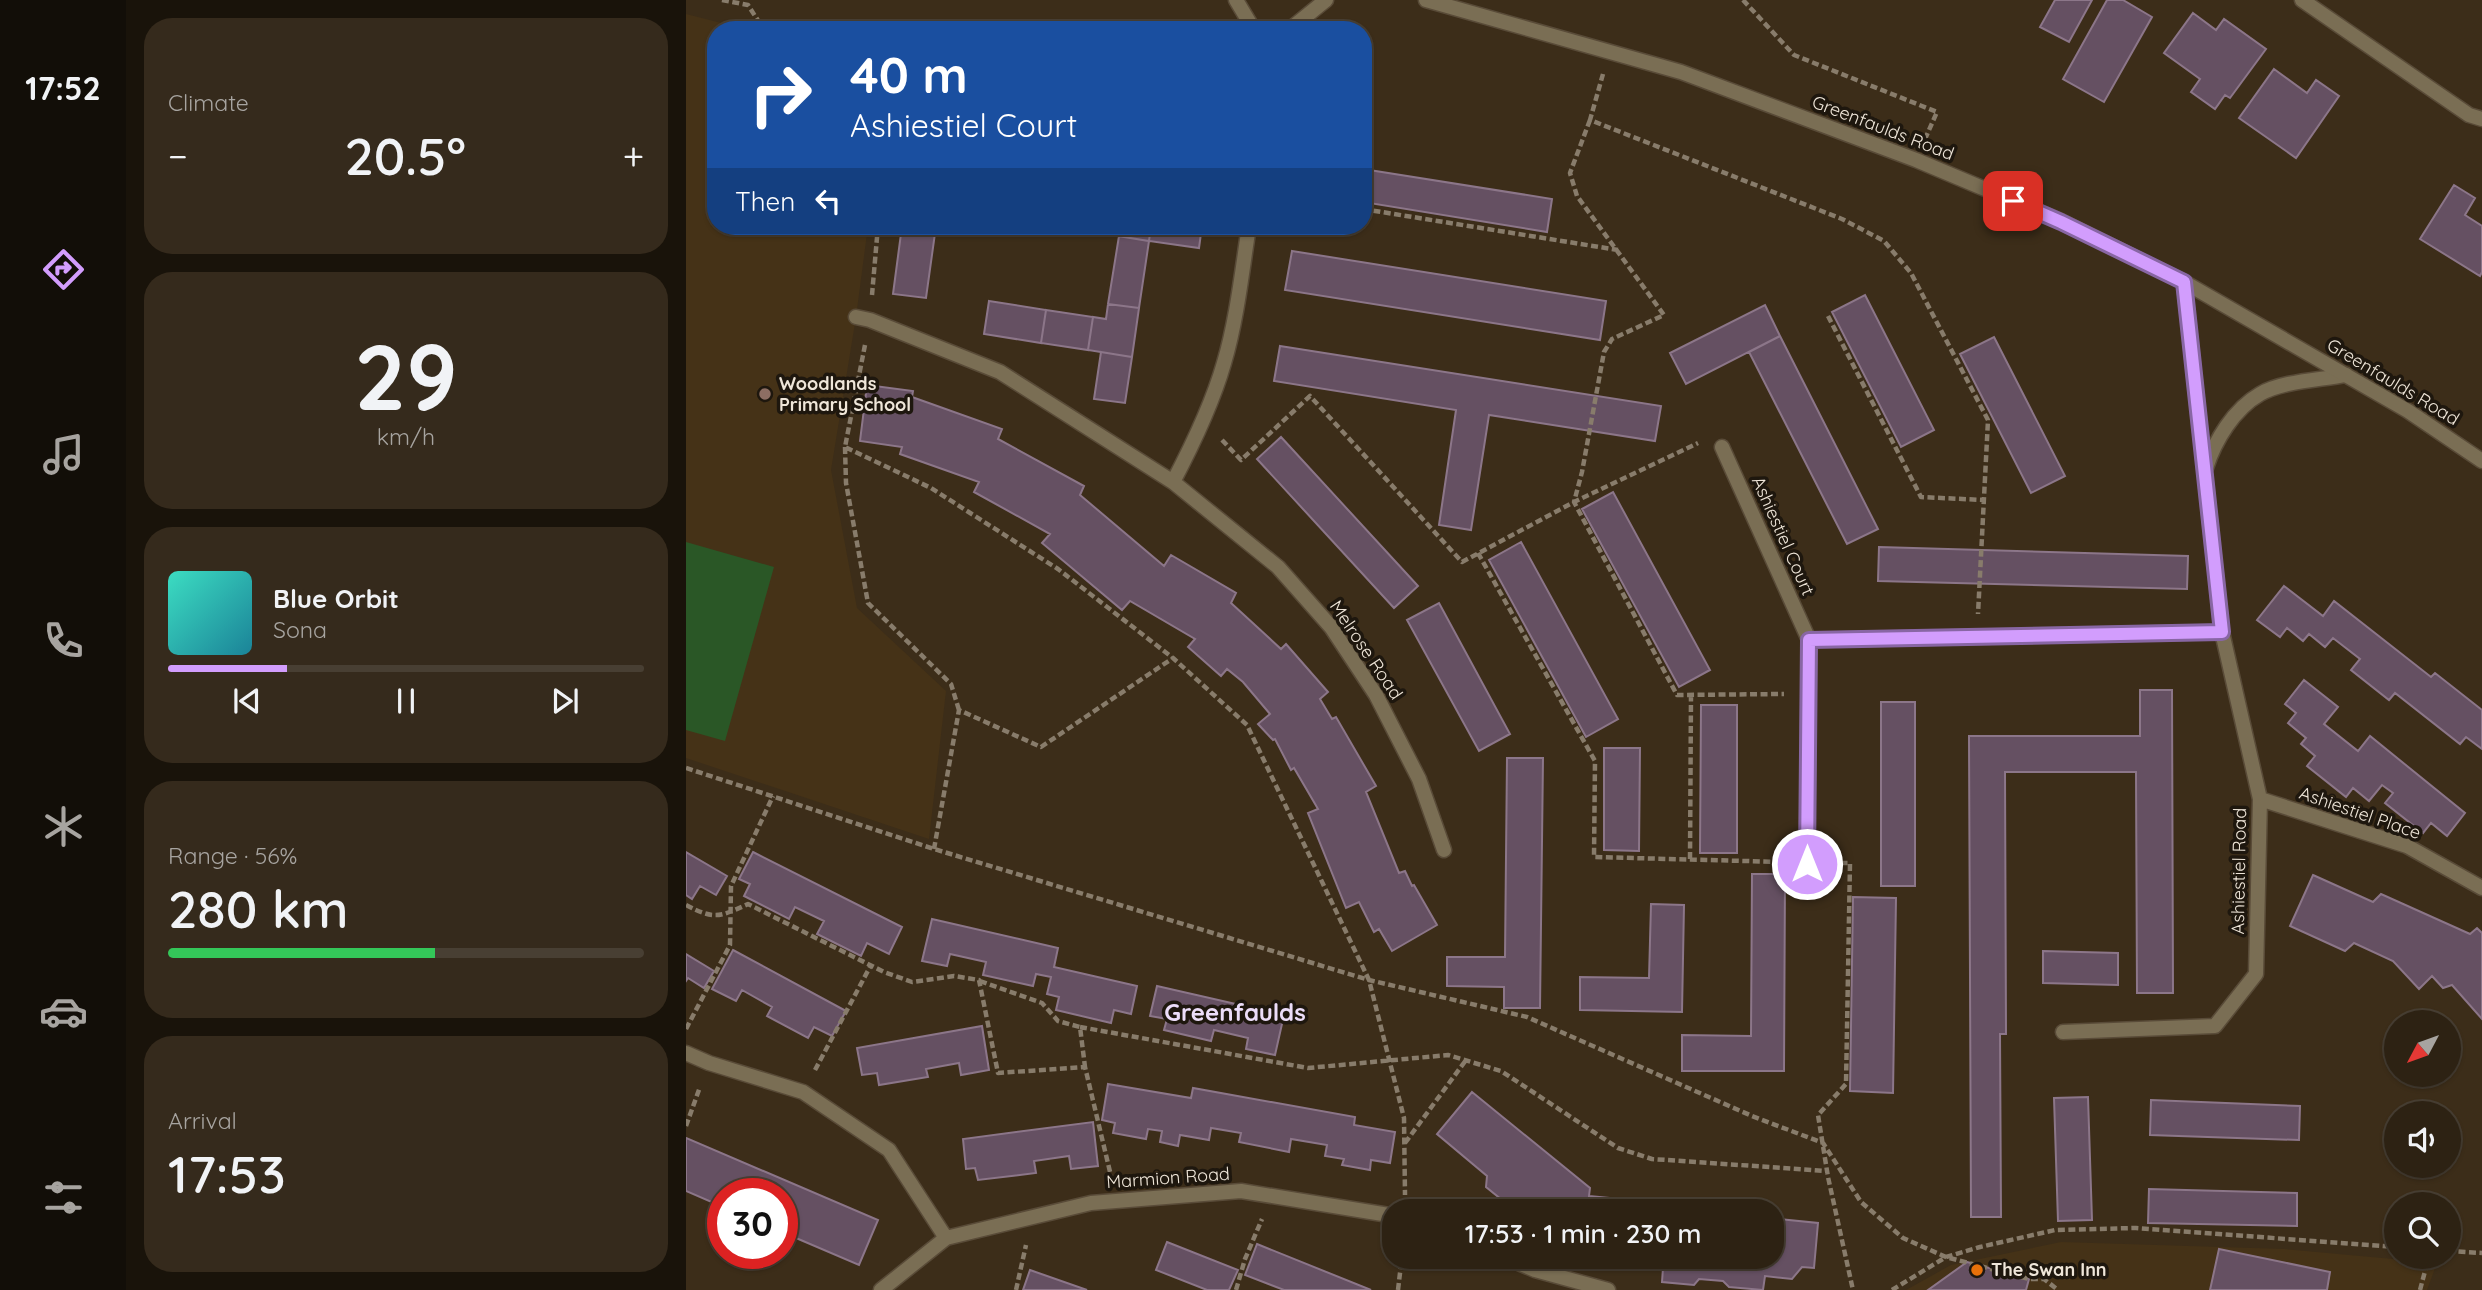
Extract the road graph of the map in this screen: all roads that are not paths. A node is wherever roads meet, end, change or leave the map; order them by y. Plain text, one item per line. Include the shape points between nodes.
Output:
1 (1236, 0) edge
2 (1326, 0) edge
3 (1426, 0) edge
4 (2302, 0) edge
5 (1249, 21) edge
6 (1300, 21) edge
7 (2482, 119) edge
8 (1248, 235) edge
9 (2184, 282) junction
10 (863, 319) road end
11 (2346, 375) junction
12 (1722, 447) road end
13 (2482, 461) edge
14 (2205, 472) junction
15 (1173, 482) junction
16 (2222, 632) junction
17 (1809, 640) junction
18 (2260, 799) junction
19 (1444, 850) dead end
20 (1807, 864) road end
21 (2482, 888) edge
22 (2063, 1032) dead end
23 (686, 1052) edge
24 (1382, 1214) edge
25 (946, 1238) junction
26 (1533, 1269) edge
27 (881, 1290) edge
28 (1608, 1290) edge

1 - 5 street
2 - 6 street
3 - 9 street, Greenfaulds Road via 1681,72 1916,160 2061,222
4 - 7 street via 2469,115
8 - 15 street via 1224,363
9 - 11 street, Greenfaulds Road
9 - 14 street, Ashiestiel Road
10 - 15 street, Melrose Road via 1000,372
11 - 13 street, Greenfaulds Road
11 - 14 street, Ashiestiel Road via 2261,393 2213,444
12 - 17 street, Ashiestiel Court
14 - 16 street, Ashiestiel Road
15 - 19 street, Melrose Road via 1278,567 1331,626 1376,695 1419,779
16 - 17 street
16 - 18 street, Ashiestiel Road
17 - 20 street, Ashiestiel Court
18 - 21 street, Ashiestiel Place via 2407,846
18 - 22 street, Ashiestiel Road via 2256,974 2215,1026
23 - 25 street via 803,1092 889,1150
24 - 25 street, Marmion Road via 1241,1191 1091,1203
25 - 27 street, Marmion Road
26 - 28 street

